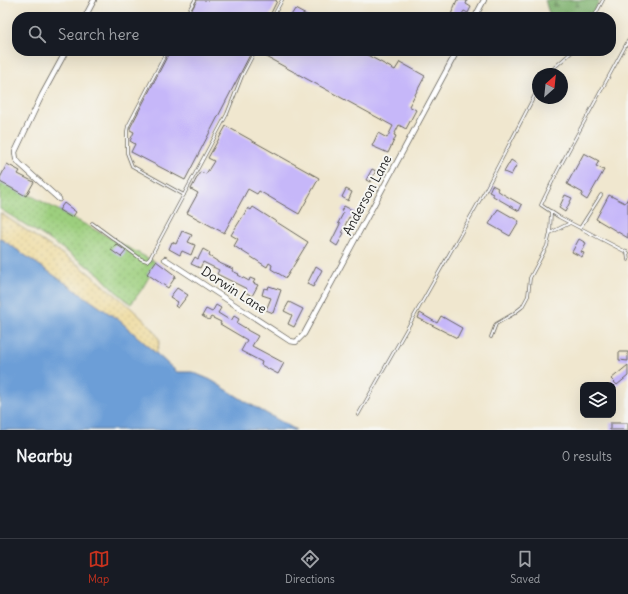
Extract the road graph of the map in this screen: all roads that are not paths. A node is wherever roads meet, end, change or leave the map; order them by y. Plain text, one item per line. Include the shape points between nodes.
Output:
1 (94, 0) edge
2 (195, 0) edge
3 (282, 0) edge
4 (484, 0) edge
5 (603, 0) edge
6 (88, 12) edge
7 (188, 12) edge
8 (276, 12) edge
9 (478, 12) edge
10 (597, 12) edge
11 (628, 41) edge
12 (63, 56) edge
13 (164, 56) edge
14 (252, 56) edge
15 (455, 56) edge
16 (567, 56) edge
17 (554, 68) edge
18 (532, 101) edge
19 (184, 195) junction
20 (601, 195) dead end
21 (59, 199) dead end
22 (551, 211) junction
23 (92, 223) dead end
24 (570, 223) junction
25 (580, 228) junction
26 (550, 233) junction
27 (627, 253) edge
28 (165, 258) dead end
29 (628, 260) edge
30 (491, 337) dead end
31 (290, 341) joint
32 (358, 415) dead end

1 - 6 street
2 - 7 lane
3 - 8 lane
4 - 9 street
5 - 10 lane
11 - 22 lane via 541,205
12 - 21 street via 15,152 20,164
13 - 19 lane via 128,126 127,153 132,166
14 - 19 lane via 227,114
15 - 31 street, Anderson Lane via 304,334 296,342
16 - 17 lane
18 - 32 lane via 485,191
19 - 23 lane via 147,261
20 - 25 lane
22 - 24 lane
22 - 26 lane
24 - 25 lane
24 - 26 lane
25 - 27 lane
26 - 30 lane via 547,246 530,278 528,296 522,307 496,324
27 - 29 lane
28 - 31 street, Dorwin Lane

